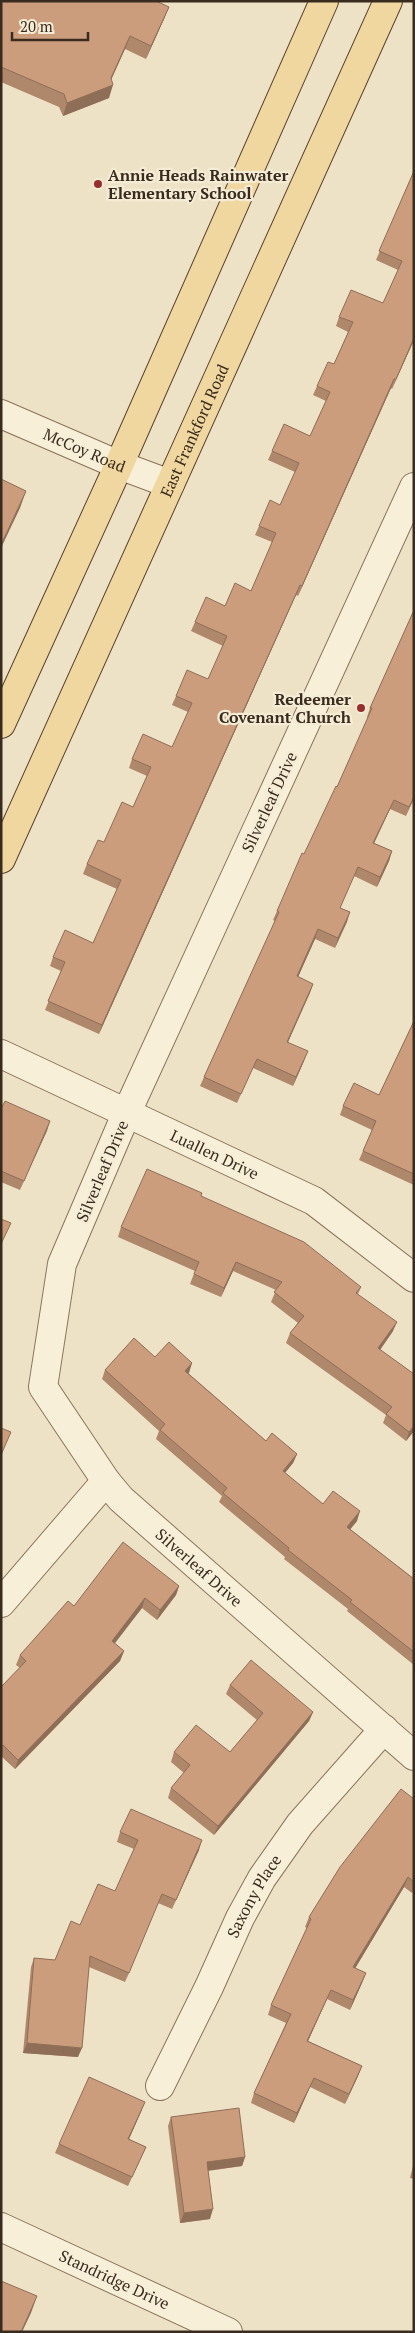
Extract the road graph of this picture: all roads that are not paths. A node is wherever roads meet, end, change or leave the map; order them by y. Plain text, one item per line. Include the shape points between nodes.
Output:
1 (324, 1) edge
2 (388, 1) edge
3 (1, 414) edge
4 (119, 465) junction
5 (170, 484) junction
6 (414, 487) edge
7 (1, 724) edge
8 (1, 859) edge
9 (1, 1054) edge
10 (127, 1112) junction
11 (414, 1278) edge
12 (106, 1481) junction
13 (1, 1603) edge
14 (384, 1729) junction
15 (414, 1756) edge
16 (160, 2086) dead end
17 (1, 2227) edge
18 (228, 2332) edge

1 - 4 main road
2 - 5 main road, East Frankford Road
3 - 4 street, McCoy Road
4 - 5 street, McCoy Road
4 - 7 main road
5 - 8 main road, East Frankford Road
6 - 10 street, Silverleaf Drive
9 - 10 street, Luallen Drive
10 - 11 street, Luallen Drive via 314,1200
10 - 12 street, Silverleaf Drive via 62,1264 43,1387
12 - 13 street
12 - 14 street, Silverleaf Drive via 120,1499
14 - 15 street, Silverleaf Drive
14 - 16 street, Saxony Place via 300,1824 262,1878
17 - 18 street, Standridge Drive

